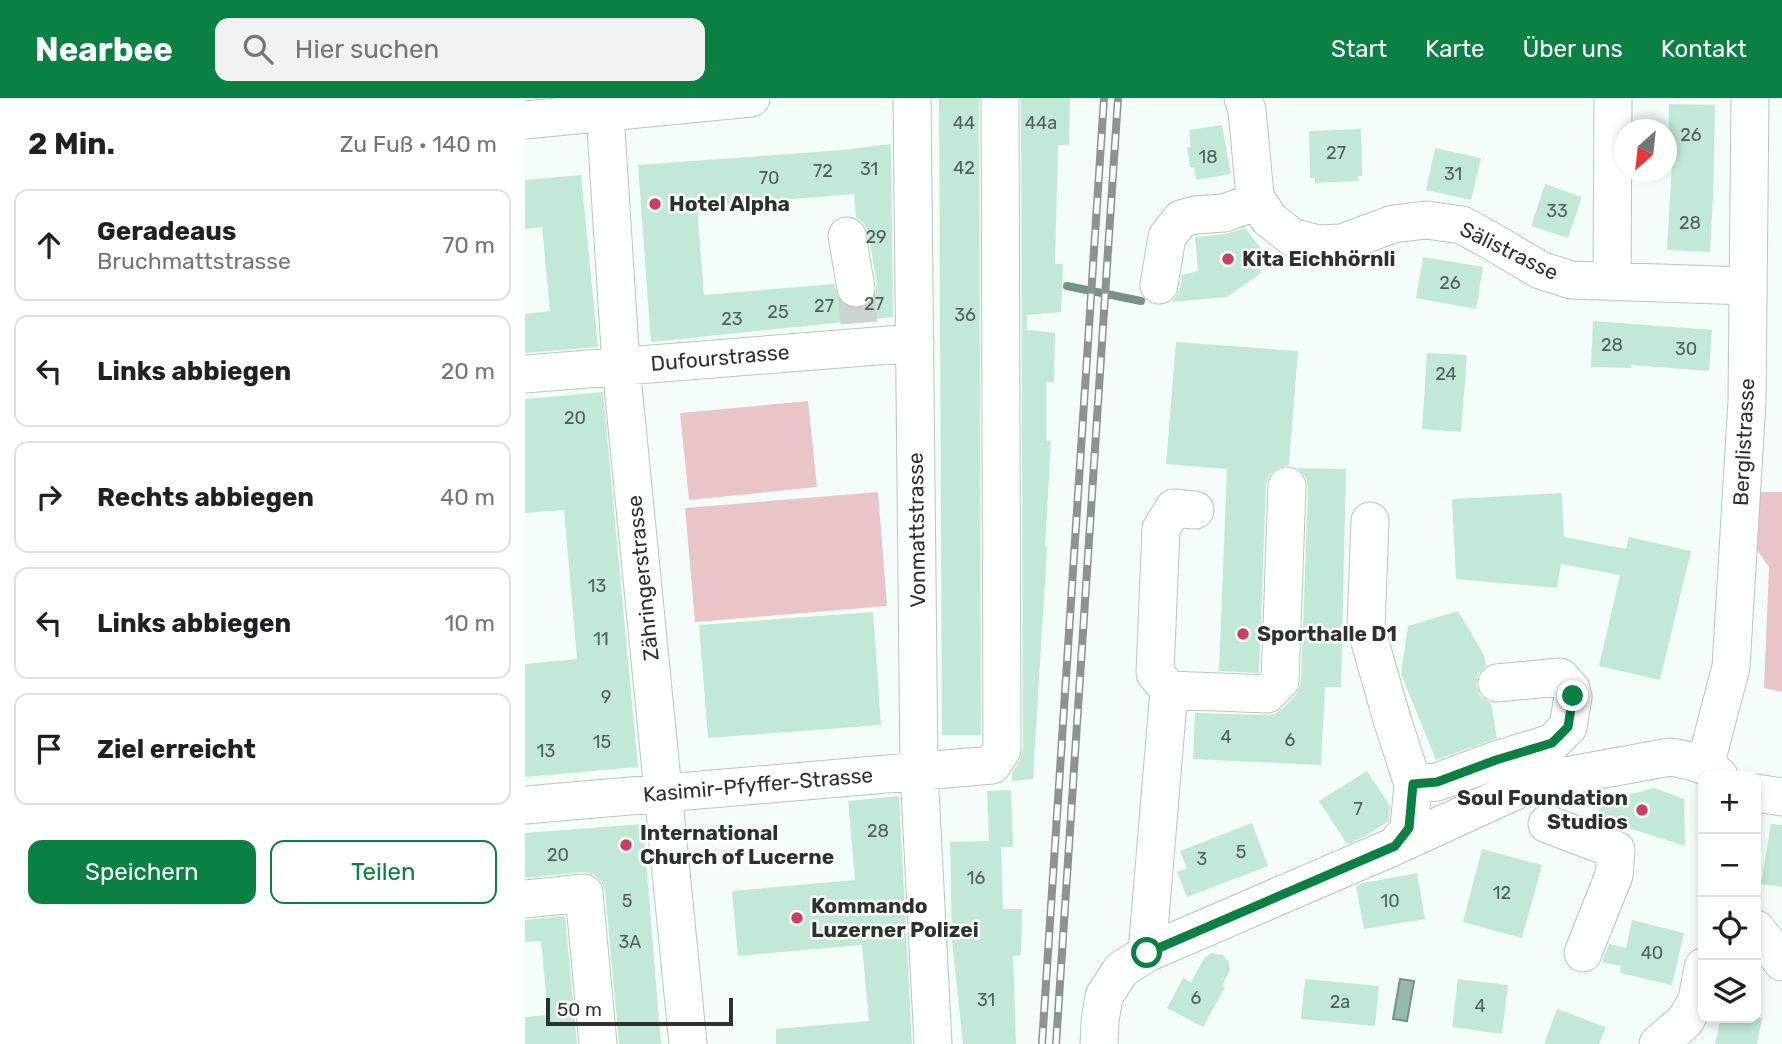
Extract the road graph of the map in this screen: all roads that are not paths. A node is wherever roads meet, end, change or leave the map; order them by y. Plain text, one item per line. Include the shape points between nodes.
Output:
1 (751, 98) edge
2 (912, 98) edge
3 (1000, 98) edge
4 (1243, 98) edge
5 (1613, 98) edge
6 (1750, 98) edge
7 (605, 112) junction
8 (525, 120) edge
9 (1258, 201) junction
10 (847, 236) dead end
11 (1612, 282) junction
12 (1159, 285) dead end
13 (1748, 286) junction
14 (859, 319) junction
15 (915, 343) junction
16 (621, 366) junction
17 (525, 374) edge
18 (1287, 486) dead end
19 (1195, 510) dead end
20 (1370, 520) dead end
21 (1497, 683) dead end
22 (1169, 690) junction
23 (919, 771) junction
24 (1712, 771) edge
25 (1549, 779) junction
26 (1413, 784) junction
27 (664, 793) junction
28 (1761, 794) edge
29 (1782, 797) edge
30 (525, 805) edge
31 (1395, 846) junction
32 (525, 899) edge
33 (1761, 935) edge
34 (1147, 953) junction
35 (1583, 953) dead end
36 (1782, 962) edge
37 (1698, 991) edge
38 (598, 1044) edge
39 (688, 1044) edge
40 (933, 1044) edge
41 (1099, 1044) edge
42 (1658, 1044) edge

1 - 7 street
2 - 15 street, Vonmattstrasse
3 - 23 street, Kasimir-Pfyffer-Strasse via 1002,750 992,765
4 - 9 street
5 - 11 street
6 - 13 street, Berglistrasse
7 - 8 street
7 - 16 street, Zähringerstrasse
9 - 11 street, Sälistrasse via 1269,219 1292,237 1318,244 1342,243 1393,224 1426,220 1462,225 1540,270 1571,280
9 - 12 street via 1224,213 1181,219 1167,237
10 - 14 street
11 - 13 street, Sälistrasse
13 - 24 street, Berglistrasse via 1731,667 1734,716
14 - 15 street, Dufourstrasse
14 - 16 street, Dufourstrasse
15 - 23 street, Vonmattstrasse
16 - 17 street, Dufourstrasse
16 - 27 street, Zähringerstrasse
18 - 22 street via 1280,681 1267,694
19 - 22 street via 1174,508 1161,528 1155,673
20 - 26 street via 1366,628
21 - 26 street via 1560,677 1573,696 1568,727 1552,743 1437,782
22 - 34 street
23 - 27 street, Kasimir-Pfyffer-Strasse
23 - 40 street, Vonmattstrasse
24 - 25 street via 1670,757
25 - 31 street
25 - 35 street via 1547,839 1616,850 1615,874
26 - 31 street via 1409,828
27 - 30 street, Kasimir-Pfyffer-Strasse
27 - 39 street, Zähringerstrasse
28 - 29 street
31 - 34 street
32 - 38 street via 584,893
33 - 36 street
34 - 41 street via 1121,970 1104,996
37 - 42 street via 1685,1021

